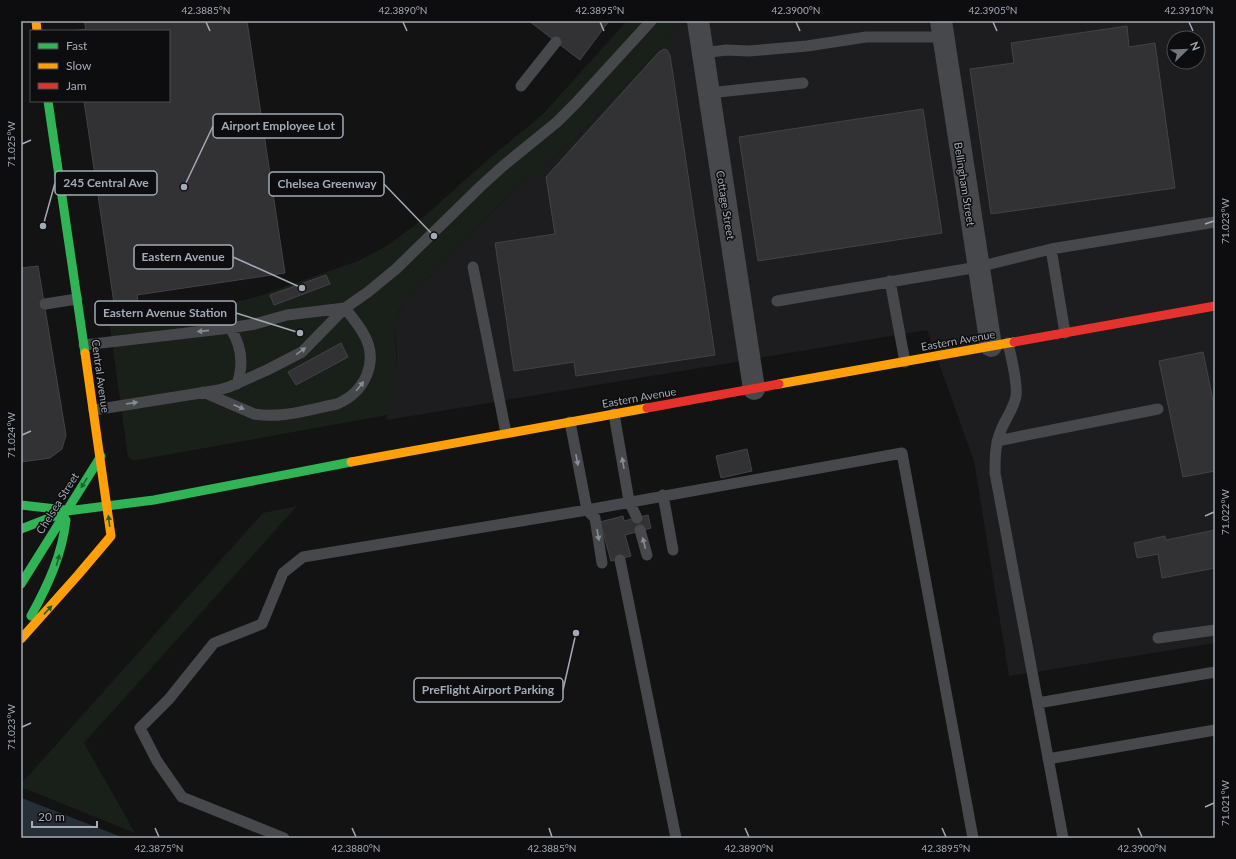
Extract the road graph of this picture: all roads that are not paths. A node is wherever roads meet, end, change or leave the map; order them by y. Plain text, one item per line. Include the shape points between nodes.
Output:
1 (651, 21) edge
2 (698, 21) edge
3 (942, 29) edge
4 (556, 42) dead end
5 (703, 53) junction
6 (803, 83) dead end
7 (521, 86) dead end
8 (709, 93) junction
9 (48, 102) edge
10 (1215, 222) edge
11 (1051, 249) junction
12 (473, 267) dead end
13 (978, 267) junction
14 (890, 281) junction
15 (77, 298) junction
16 (777, 302) dead end
17 (45, 304) dead end
18 (1215, 306) edge
19 (345, 308) junction
20 (230, 328) junction
21 (1065, 333) junction
22 (84, 345) junction
23 (1000, 345) junction
24 (905, 362) junction
25 (237, 384) junction
26 (754, 389) junction
27 (203, 392) junction
28 (1158, 409) dead end
29 (94, 410) junction
30 (614, 414) junction
31 (570, 422) junction
32 (506, 433) junction
33 (997, 441) junction
34 (100, 456) junction
35 (663, 495) junction
36 (629, 501) junction
37 (21, 504) edge
38 (107, 506) junction
39 (67, 510) junction
40 (587, 510) junction
41 (637, 518) dead end
42 (21, 529) edge
43 (640, 530) dead end
44 (673, 550) dead end
45 (647, 555) dead end
46 (620, 560) dead end
47 (602, 563) dead end
48 (21, 584) edge
49 (1215, 630) edge
50 (21, 632) edge
51 (1158, 638) dead end
52 (21, 639) edge
53 (1215, 672) edge
54 (1038, 703) junction
55 (1215, 730) edge
56 (1048, 760) junction
57 (284, 838) edge
58 (676, 838) edge
59 (972, 838) edge
60 (1063, 838) edge

1 - 19 lane via 557,122 497,171 396,269
2 - 5 street, Cottage Street
3 - 5 lane via 807,46
3 - 13 street, Bellingham Street
4 - 7 lane
5 - 8 street, Cottage Street
6 - 8 lane
8 - 26 street, Cottage Street
9 - 15 main road, Central Avenue
10 - 11 lane
11 - 13 lane
11 - 21 lane
12 - 32 lane
13 - 14 lane
13 - 23 street, Bellingham Street
14 - 16 lane
14 - 24 lane
15 - 17 lane
15 - 22 main road, Central Avenue
18 - 21 main road, Eastern Avenue
19 - 20 lane via 287,315
25 -> 19 lane via 302,352
27 -> 19 lane via 262,416 344,401 362,384 371,360 364,333
20 -> 22 lane
20 - 25 lane via 240,350 241,368
21 - 23 main road, Eastern Avenue
22 - 29 main road, Central Avenue
23 - 24 main road, Eastern Avenue
23 - 33 lane via 1016,382 1016,394
24 - 26 main road, Eastern Avenue
25 - 27 lane
26 - 30 main road, Eastern Avenue
29 -> 27 lane
28 - 33 lane
29 - 34 main road, Central Avenue
30 - 31 main road, Eastern Avenue
36 -> 30 lane
31 - 32 main road, Eastern Avenue
31 -> 40 lane
32 - 38 main road, Eastern Avenue via 154,500
33 - 54 lane via 997,490
34 - 38 main road, Central Avenue
34 -> 39 main road, Chelsea Street
35 - 36 lane
35 - 44 lane
35 - 59 lane via 902,452
36 - 40 lane
36 - 41 lane
37 - 39 main road
38 - 39 main road, Eastern Avenue
52 -> 38 main road, Central Avenue via 111,536
39 - 42 main road
39 - 48 main road, Chelsea Street
50 -> 39 main road via 57,565
40 -> 47 lane via 595,518
40 - 57 lane via 303,557 283,573 262,624 214,643 169,698 140,728 157,761 182,797
45 -> 43 lane
46 - 58 lane
49 - 51 lane
53 - 54 lane
54 - 56 lane
55 - 56 lane
56 - 60 lane

